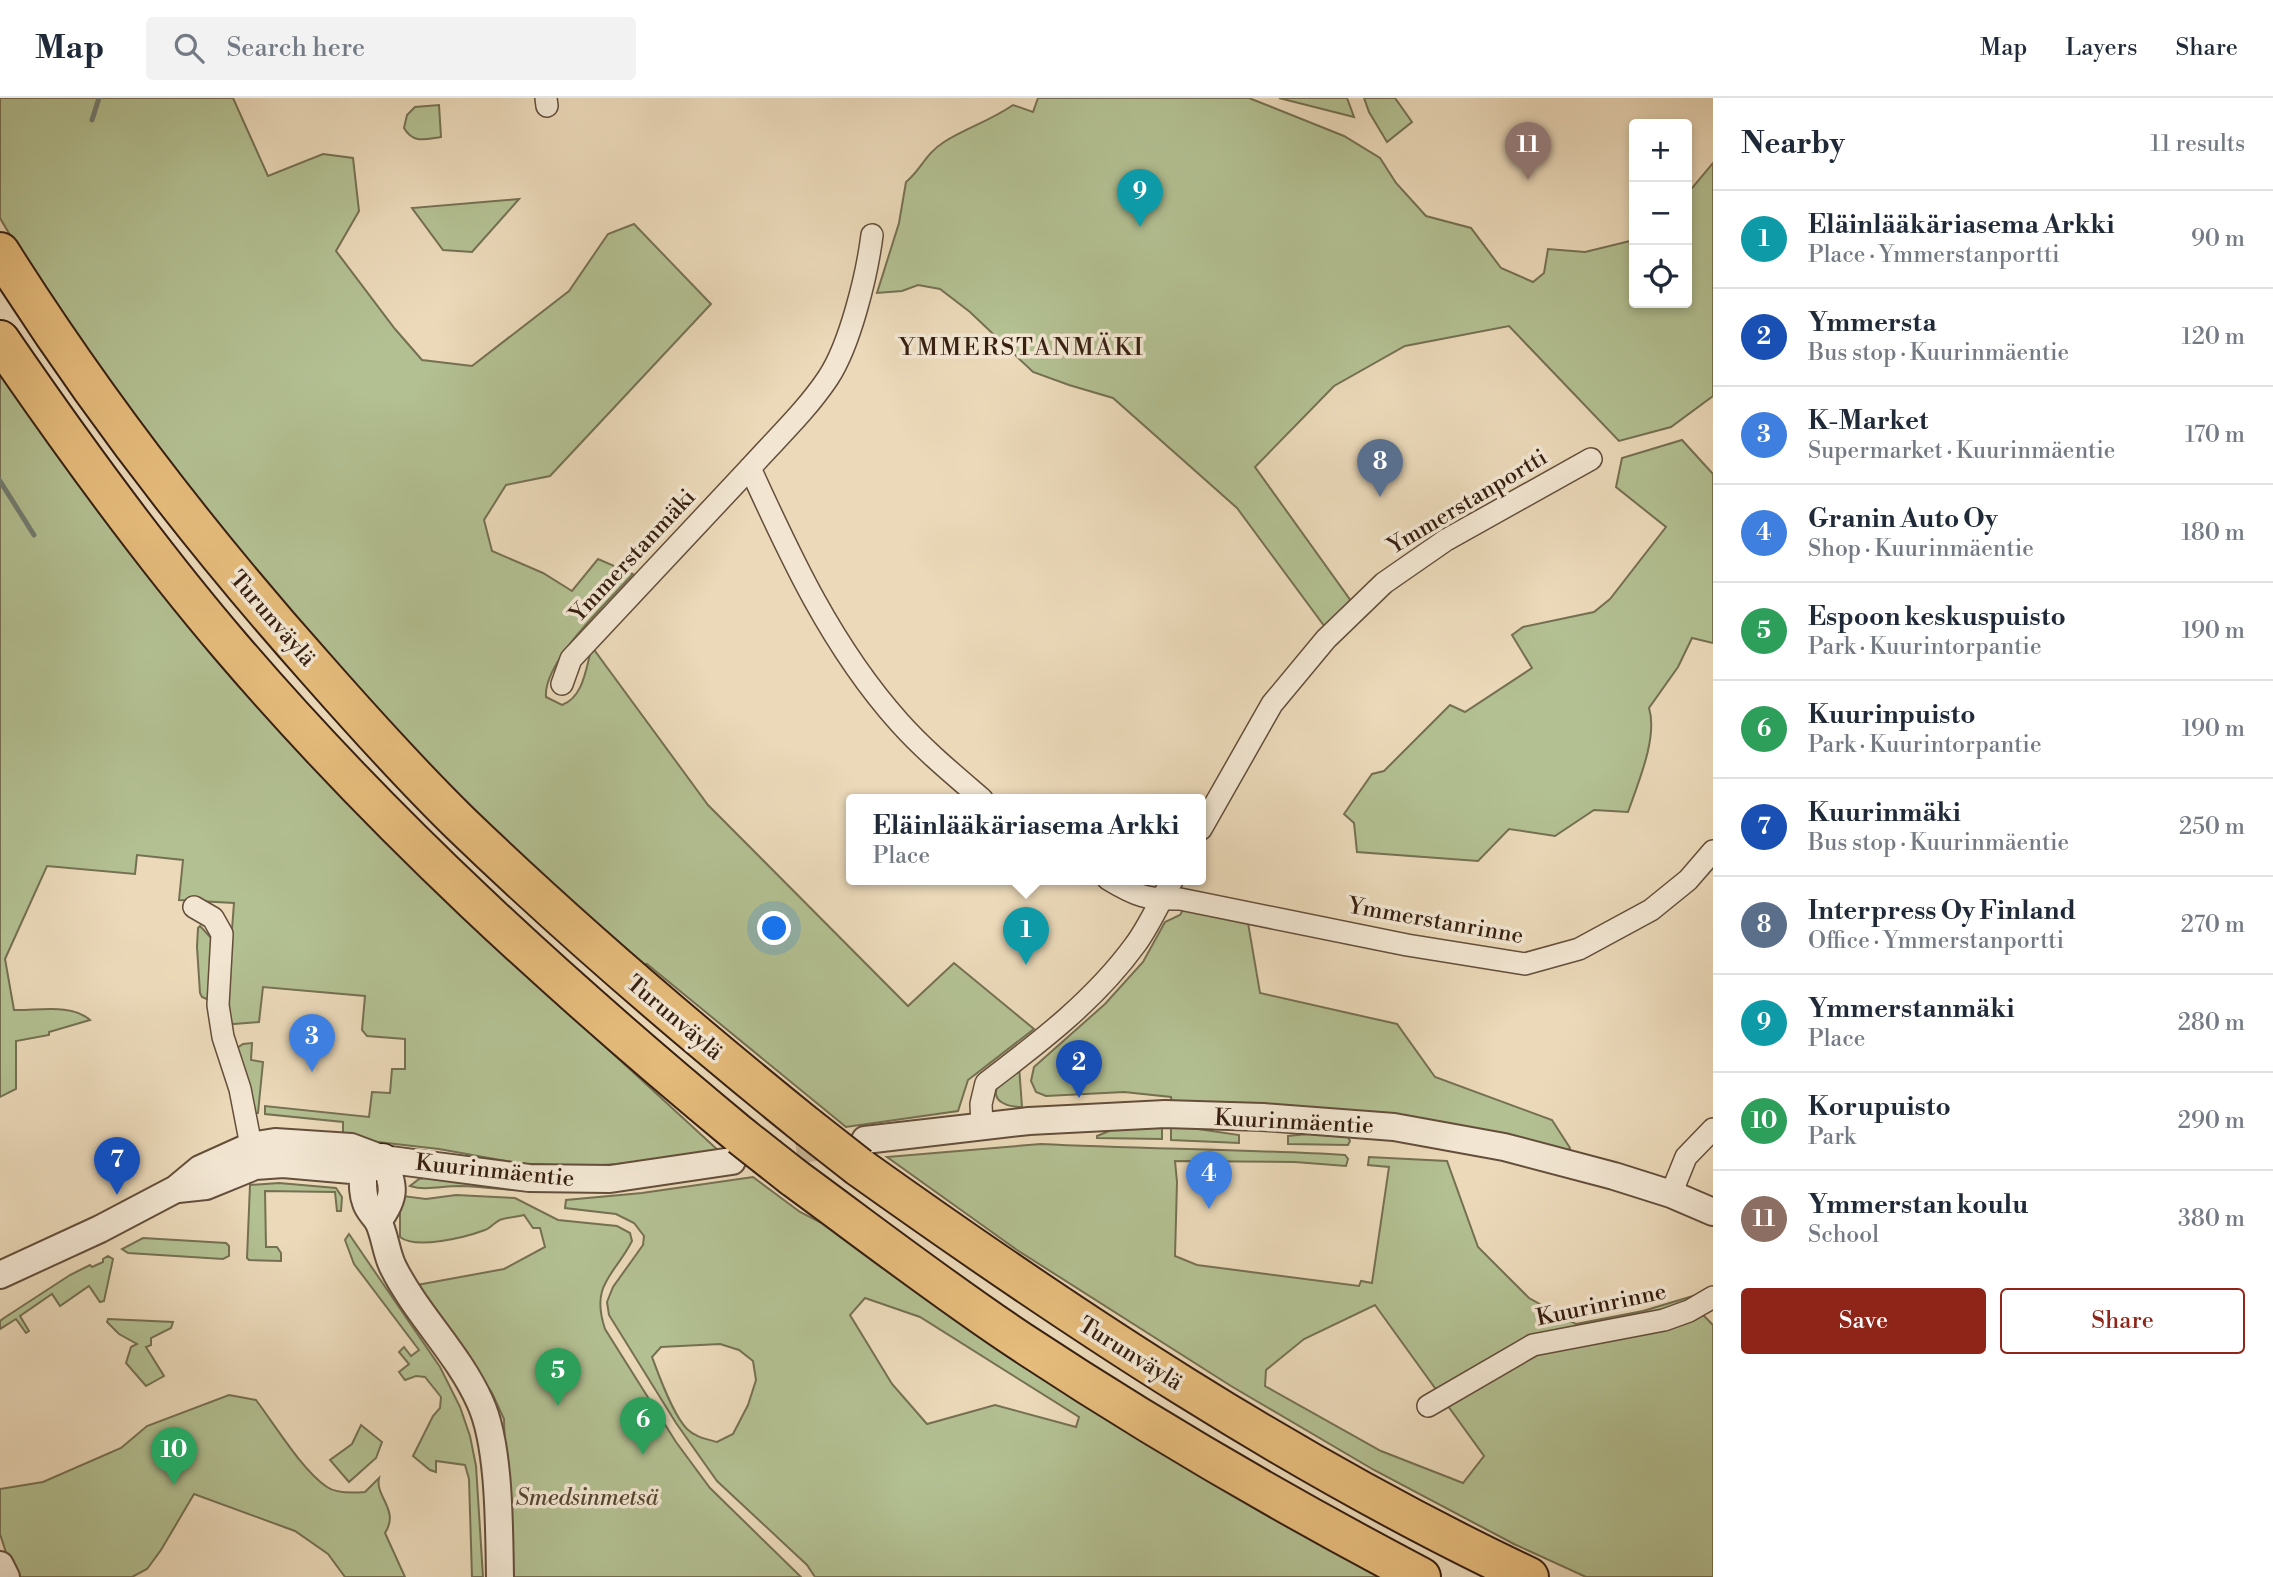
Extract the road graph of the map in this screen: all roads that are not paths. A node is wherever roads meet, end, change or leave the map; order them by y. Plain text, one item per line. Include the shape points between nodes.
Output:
1 (872, 235) dead end
2 (0, 252) edge
3 (0, 340) edge
4 (1591, 459) dead end
5 (750, 468) junction
6 (562, 684) dead end
7 (976, 794) edge
8 (1206, 820) edge
9 (1713, 851) edge
10 (1118, 885) edge
11 (1170, 885) edge
12 (1161, 900) junction
13 (194, 907) dead end
14 (982, 1126) junction
15 (1713, 1129) edge
16 (736, 1149) junction
17 (862, 1154) junction
18 (253, 1156) junction
19 (373, 1165) junction
20 (1671, 1194) junction
21 (1713, 1212) edge
22 (38, 1260) junction
23 (0, 1275) edge
24 (0, 1290) edge
25 (1713, 1297) edge
26 (1427, 1406) dead end
27 (0, 1565) edge
28 (6, 1577) edge
29 (500, 1577) edge
30 (1421, 1577) edge
31 (1529, 1577) edge

1 - 5 street, Ymmerstanmäki via 858,302 830,376
2 - 17 highway, Turunväylä, bridge via 182,510 368,727 561,919 680,1023 808,1128
3 - 16 highway via 162,561 230,646 330,757 422,852 628,1042
4 - 8 street, Ymmerstanportti via 1446,540 1384,583 1326,639 1272,704
5 - 6 street, Ymmerstanmäki via 571,659
5 - 7 street via 802,580 839,643 899,722
9 - 12 street, Ymmerstanrinne via 1688,880 1651,910 1578,949 1525,964 1180,899
10 - 12 street via 1135,895
11 - 12 street
12 - 14 street via 1138,942 1103,985 986,1083
13 - 18 street via 213,918 222,934 218,1005
14 - 17 street, Kuurinmäentie
14 - 20 street, Kuurinmäentie via 1165,1114 1394,1127 1504,1147
15 - 20 street via 1686,1157
16 - 19 street, Kuurinmäentie via 610,1179 529,1178
16 - 30 highway, bridge via 793,1177 1007,1332 1125,1409
17 - 31 highway, Turunväylä via 1054,1304 1370,1497
18 - 19 street, Kuurinmäentie via 283,1164
18 - 22 street, Kuurinmäentie via 206,1186 176,1189
19 - 29 street via 363,1188 392,1266 482,1404 493,1461
20 - 21 street, Kuurinmäentie
22 - 23 street, Kuurinmäentie
22 - 24 street, Kuurinmäentie
25 - 26 street, Kuurinrinne via 1664,1320 1532,1345
27 - 28 street

